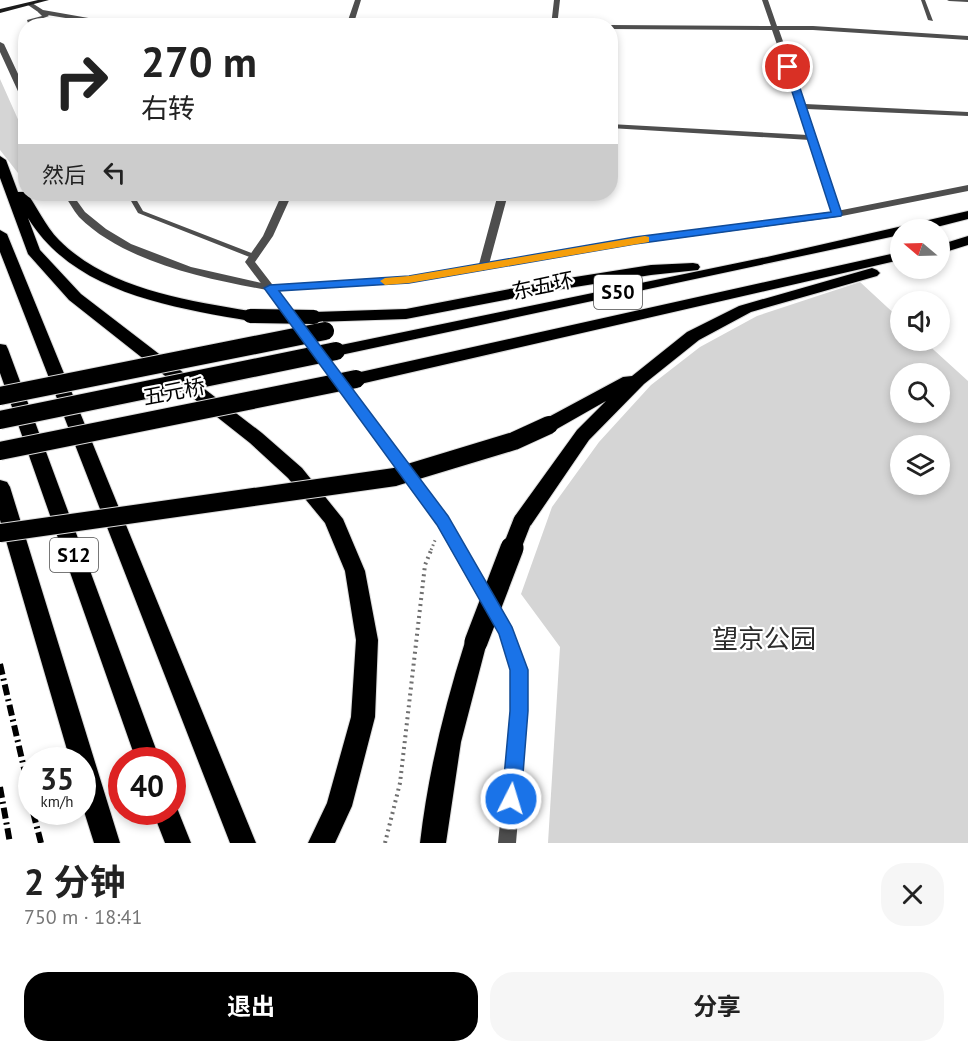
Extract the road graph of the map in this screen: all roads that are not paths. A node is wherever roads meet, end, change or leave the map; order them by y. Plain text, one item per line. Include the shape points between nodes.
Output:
1 (46, 0) edge
2 (358, 0) edge
3 (557, 0) edge
4 (765, 0) edge
5 (923, 0) edge
6 (950, 0) edge
7 (968, 1) edge
8 (28, 2) edge
9 (0, 6) edge
10 (0, 11) edge
11 (44, 14) junction
12 (35, 18) edge
13 (47, 18) edge
14 (73, 18) edge
15 (352, 18) edge
16 (555, 18) edge
17 (931, 20) dead end
18 (618, 27) edge
19 (774, 27) junction
20 (968, 38) edge
21 (0, 44) edge
22 (18, 83) edge
23 (802, 106) junction
24 (968, 114) edge
25 (618, 126) edge
26 (813, 138) junction
27 (0, 160) edge
28 (968, 188) edge
29 (18, 189) edge
30 (26, 201) edge
31 (71, 201) edge
32 (134, 201) edge
33 (284, 201) edge
34 (501, 201) edge
35 (837, 214) junction
36 (968, 215) edge
37 (950, 219) edge
38 (890, 233) edge
39 (0, 234) edge
40 (968, 240) edge
41 (950, 246) edge
42 (255, 255) junction
43 (890, 258) edge
44 (767, 261) junction
45 (890, 266) edge
46 (483, 268) junction
47 (270, 288) junction
48 (406, 314) junction
49 (0, 349) edge
50 (336, 351) joint
51 (655, 367) junction
52 (0, 396) edge
53 (0, 420) edge
54 (99, 430) junction
55 (0, 451) edge
56 (0, 459) edge
57 (0, 487) edge
58 (0, 533) edge
59 (78, 747) edge
60 (143, 747) edge
61 (96, 809) edge
62 (171, 825) edge
63 (106, 843) edge
64 (178, 843) edge
65 (243, 843) edge
66 (321, 843) edge
67 (433, 843) edge
68 (507, 843) edge

1 - 8 main road
2 - 15 street
3 - 16 street
4 - 19 street
5 - 17 lane
6 - 7 lane
8 - 9 main road
8 - 10 main road
8 - 11 street
11 - 12 lane
11 - 13 lane
11 - 14 street
18 - 19 street
19 - 20 street
19 - 23 street
21 - 22 street
23 - 24 street
23 - 26 street
25 - 26 street
26 - 35 street
27 - 29 highway, bridge
27 - 66 highway via 33,251 54,276 75,297 256,438 296,473 333,519 355,571 367,640 363,717 339,806
28 - 35 street
30 - 48 highway, bridge via 57,247 83,267 139,290 198,307 250,316
31 - 47 street via 95,228 121,242 190,270
32 - 42 lane via 140,212
33 - 42 street
34 - 46 street
35 - 46 street via 635,241
36 - 37 highway
38 - 44 highway, 东五环 / S50
39 - 65 highway
40 - 41 highway
42 - 47 street via 250,262
43 - 54 highway, 五元桥 / S50, bridge via 356,379
44 - 48 highway via 651,270
44 - 50 highway, 东五环 / S50
45 - 51 highway via 745,309 693,336
46 - 47 street via 409,280
47 - 68 street via 442,521 506,632 519,670
48 - 52 highway, bridge
49 - 60 highway, S12
50 - 53 highway, 五元桥 / S50, bridge
51 - 58 highway, bridge via 514,441 395,477
51 - 67 highway, bridge via 583,435 522,522 476,642 454,714 437,796
54 - 55 highway, 五元桥 / S50, bridge
54 - 56 highway, bridge
57 - 59 highway, S12
61 - 63 highway, S12
62 - 64 highway

